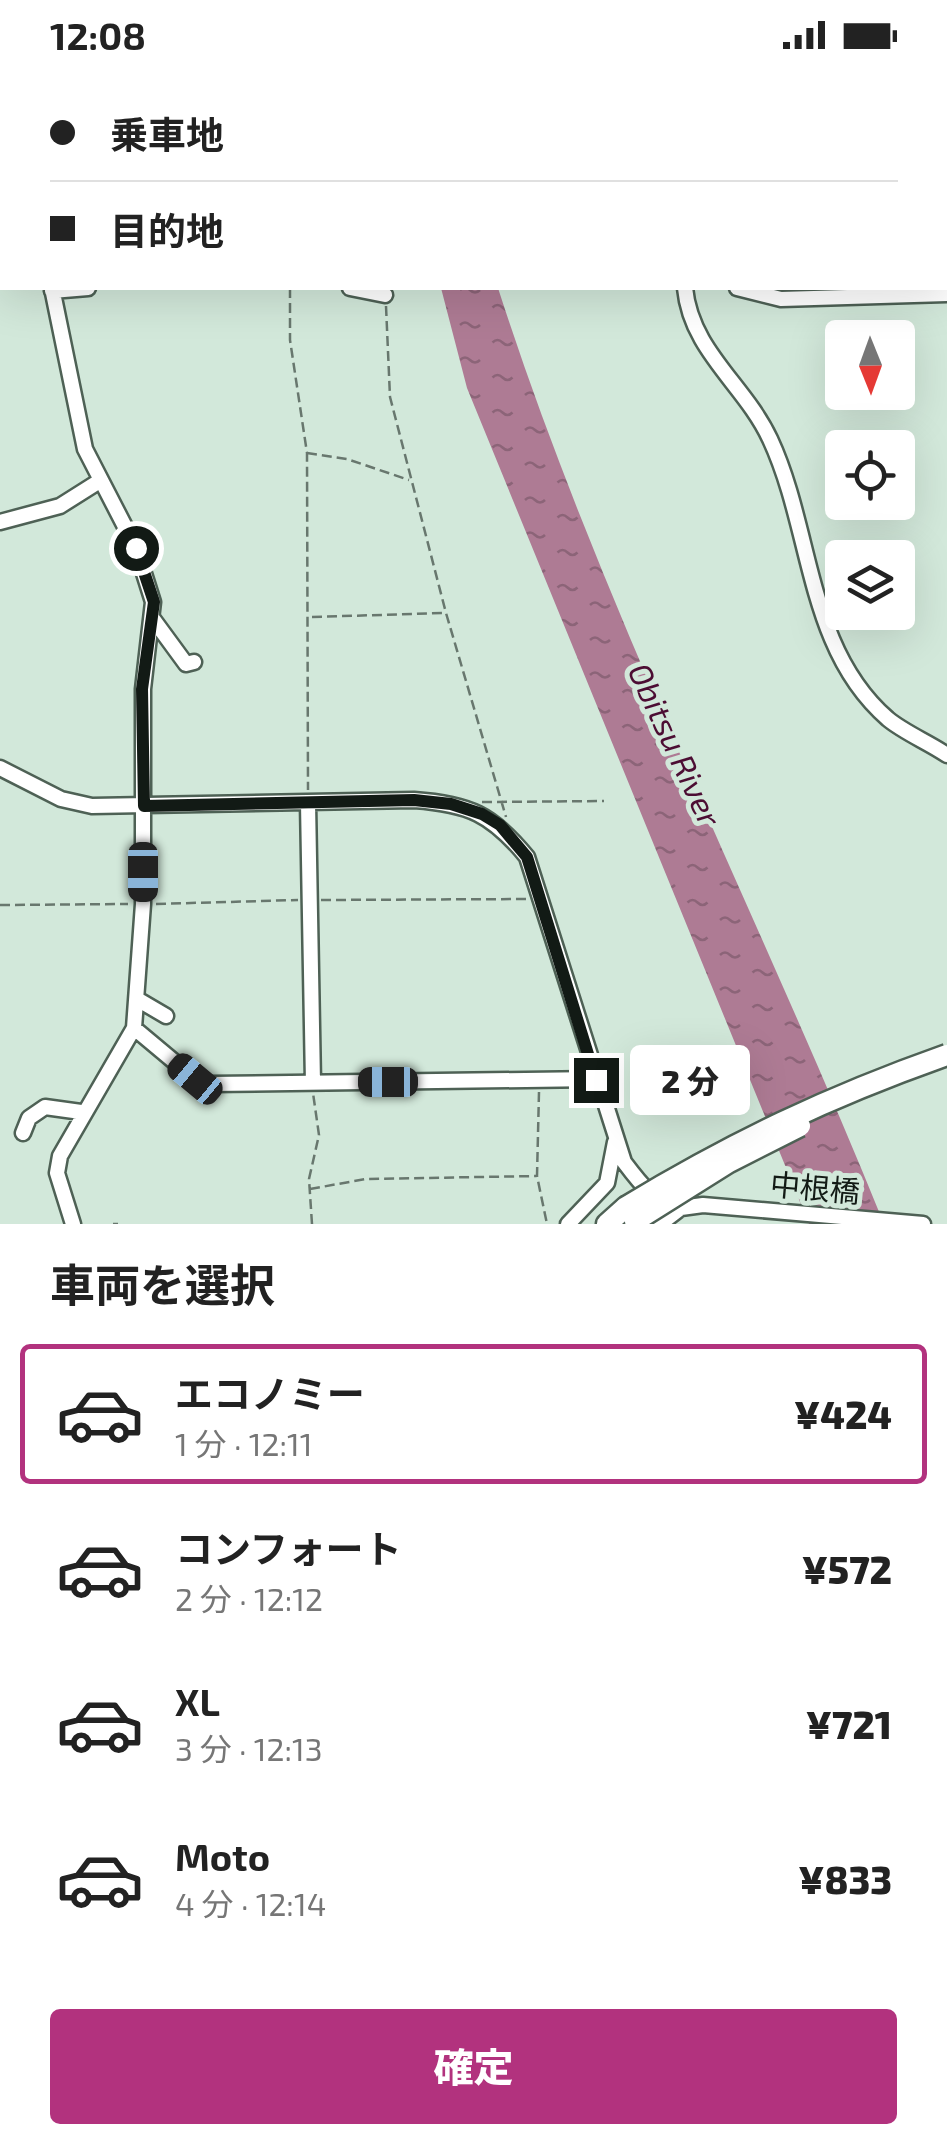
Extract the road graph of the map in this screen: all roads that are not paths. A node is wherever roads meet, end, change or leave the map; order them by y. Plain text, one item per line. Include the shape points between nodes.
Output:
1 (52, 290) edge
2 (360, 290) edge
3 (684, 290) edge
4 (744, 290) edge
5 (947, 294) edge
6 (385, 295) road end
7 (98, 482) junction
8 (0, 522) edge
9 (153, 619) junction
10 (194, 662) dead end
11 (947, 754) edge
12 (0, 768) edge
13 (308, 803) junction
14 (144, 806) junction
15 (136, 999) junction
16 (166, 1016) dead end
17 (134, 1028) junction
18 (947, 1056) edge
19 (947, 1070) edge
20 (596, 1080) junction
21 (313, 1082) junction
22 (82, 1112) junction
23 (22, 1134) dead end
24 (615, 1139) junction
25 (681, 1208) junction
26 (631, 1218) edge
27 (73, 1224) edge
28 (568, 1224) edge
29 (606, 1224) edge
30 (660, 1224) edge
31 (923, 1224) edge

1 - 7 street via 76,416
2 - 6 street
3 - 11 street via 698,336 771,441 825,620 847,670 888,719
4 - 5 street via 781,299
7 - 8 street via 60,506
7 - 9 street via 136,548 150,584
9 - 10 street via 186,664
9 - 14 street via 142,689
12 - 14 street via 70,803
13 - 14 street
13 - 20 street via 451,804 492,820 511,838 527,857
13 - 21 street
14 - 15 street
15 - 16 street
15 - 17 street
17 - 21 street via 202,1082
17 - 22 street
18 - 26 highway, bridge via 728,1146
19 - 26 highway, bridge via 792,1130
20 - 21 street
20 - 24 street
22 - 23 street via 45,1107 28,1118
22 - 27 street via 56,1173
24 - 25 street via 643,1187
24 - 28 street via 607,1184
25 - 30 street
25 - 31 street, 中根橋
26 - 29 highway

